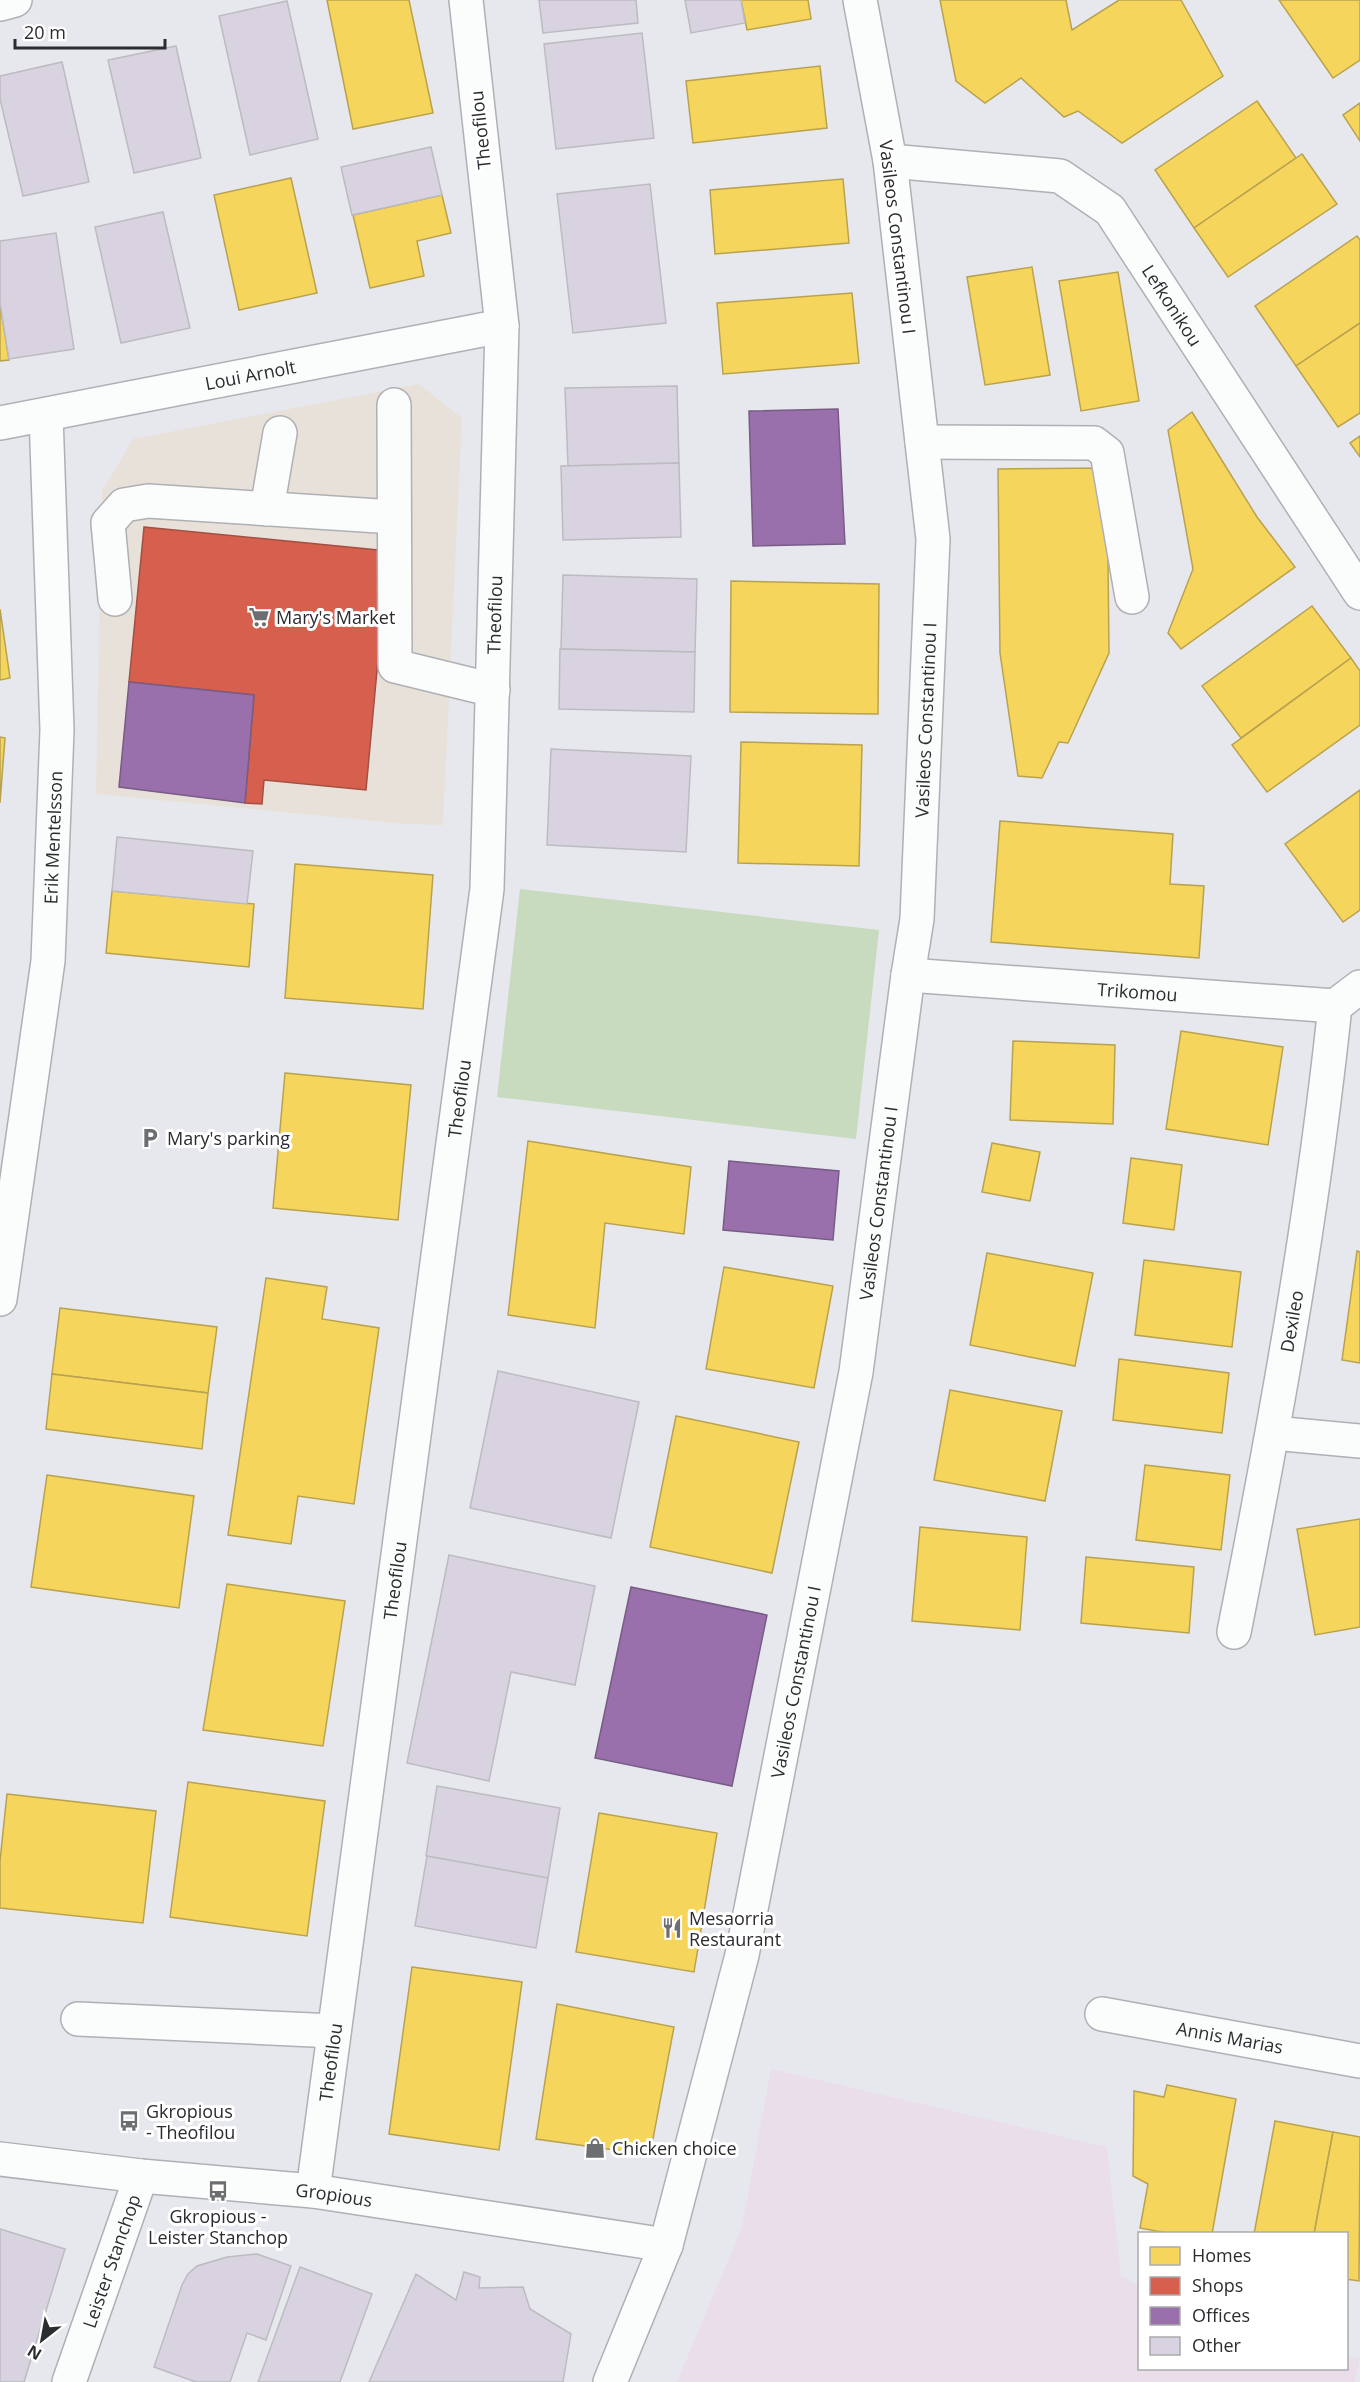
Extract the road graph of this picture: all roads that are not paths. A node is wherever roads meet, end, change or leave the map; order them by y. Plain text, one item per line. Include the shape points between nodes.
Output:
1 (15, 0) edge
2 (466, 0) edge
3 (860, 0) edge
4 (0, 4) edge
5 (890, 161) junction
6 (502, 326) junction
7 (394, 405) dead end
8 (46, 415) junction
9 (0, 423) edge
10 (280, 433) dead end
11 (922, 442) junction
12 (267, 509) junction
13 (394, 517) junction
14 (1360, 593) edge
15 (1132, 597) dead end
16 (115, 599) dead end
17 (493, 690) junction
18 (908, 975) junction
19 (1348, 997) edge
20 (0, 1299) edge
21 (1273, 1433) junction
22 (1360, 1441) edge
23 (1234, 1632) dead end
24 (1102, 2014) dead end
25 (78, 2019) dead end
26 (334, 2031) junction
27 (1360, 2061) edge
28 (0, 2159) edge
29 (141, 2176) junction
30 (312, 2191) junction
31 (666, 2245) junction
32 (69, 2382) edge
33 (610, 2382) edge

1 - 4 street
2 - 6 street, Theofilou
3 - 5 street, Vasileos Constantinou I
5 - 11 street, Vasileos Constantinou I
5 - 14 street, Lefkonikou via 1060,176 1110,210
6 - 8 street, Loui Arnolt
6 - 17 street, Theofilou
7 - 13 street
8 - 9 street, Loui Arnolt
8 - 20 street, Erik Mentelsson via 57,729 48,961
10 - 12 street
11 - 15 street via 1094,443 1107,453
11 - 18 street, Vasileos Constantinou I via 933,539 917,919
12 - 13 street
12 - 16 street via 148,501 124,506 108,523
13 - 17 street via 395,666
17 - 26 street, Theofilou via 487,889
18 - 19 street, Trikomou
18 - 31 street, Vasileos Constantinou I via 856,1372 742,1955
19 - 21 street, Dexileo via 1315,1165
21 - 22 street
21 - 23 street, Dexileo
24 - 27 street, Annis Marias
25 - 26 street
26 - 30 street, Theofilou
28 - 29 street, Gropious
29 - 30 street, Gropious
29 - 32 street, Leister Stanchop
30 - 31 street, Gropious
31 - 33 street, Vasileos Constantinou I

